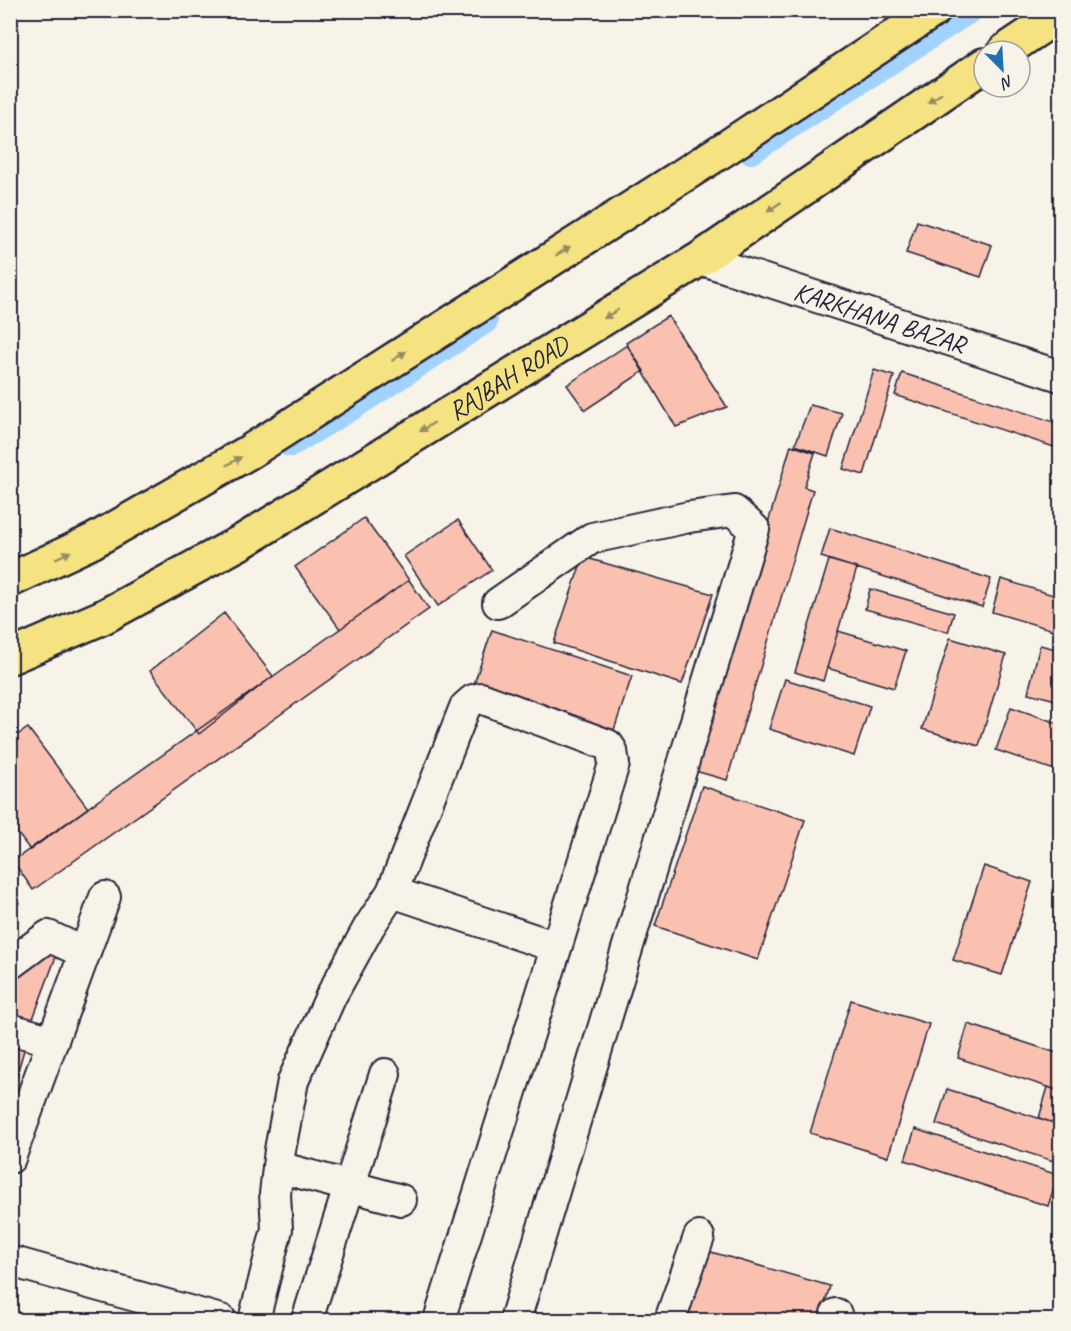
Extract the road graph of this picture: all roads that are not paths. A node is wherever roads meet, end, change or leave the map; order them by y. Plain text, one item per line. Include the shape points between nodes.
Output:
1 (934, 10) edge
2 (1060, 14) edge
3 (1023, 39) edge
4 (972, 73) edge
5 (700, 259) junction
6 (1060, 376) edge
7 (10, 580) edge
8 (498, 603) dead end
9 (10, 657) edge
10 (392, 892) junction
11 (105, 897) dead end
12 (556, 946) junction
13 (85, 953) junction
14 (10, 964) edge
15 (10, 1029) edge
16 (53, 1041) junction
17 (385, 1074) dead end
18 (19, 1107) edge
19 (10, 1158) edge
20 (278, 1167) junction
21 (349, 1186) junction
22 (401, 1200) dead end
23 (699, 1237) dead end
24 (10, 1261) edge
25 (221, 1320) edge
26 (254, 1320) edge
27 (307, 1320) edge
28 (439, 1320) edge
29 (515, 1320) edge
30 (670, 1320) edge

7 -> 1 main road via 93,541 249,452 729,146
2 - 3 main road
4 -> 5 main road, RAJBAH ROAD
5 - 6 street, KARKHANA BAZAR
5 -> 9 main road, RAJBAH ROAD via 243,541 104,616
8 - 29 street via 592,538 734,511 754,529
10 - 12 street
10 - 12 street via 465,707 481,698 608,745 612,752 614,764
10 - 20 street via 331,996 293,1081
11 - 13 street
12 - 28 street
13 - 14 street via 48,936
13 - 16 street
15 - 16 street
16 - 18 street
17 - 21 street
18 - 19 street
20 - 21 street
20 - 26 street via 277,1229
21 - 22 street
21 - 27 street
23 - 30 street
24 - 25 street

